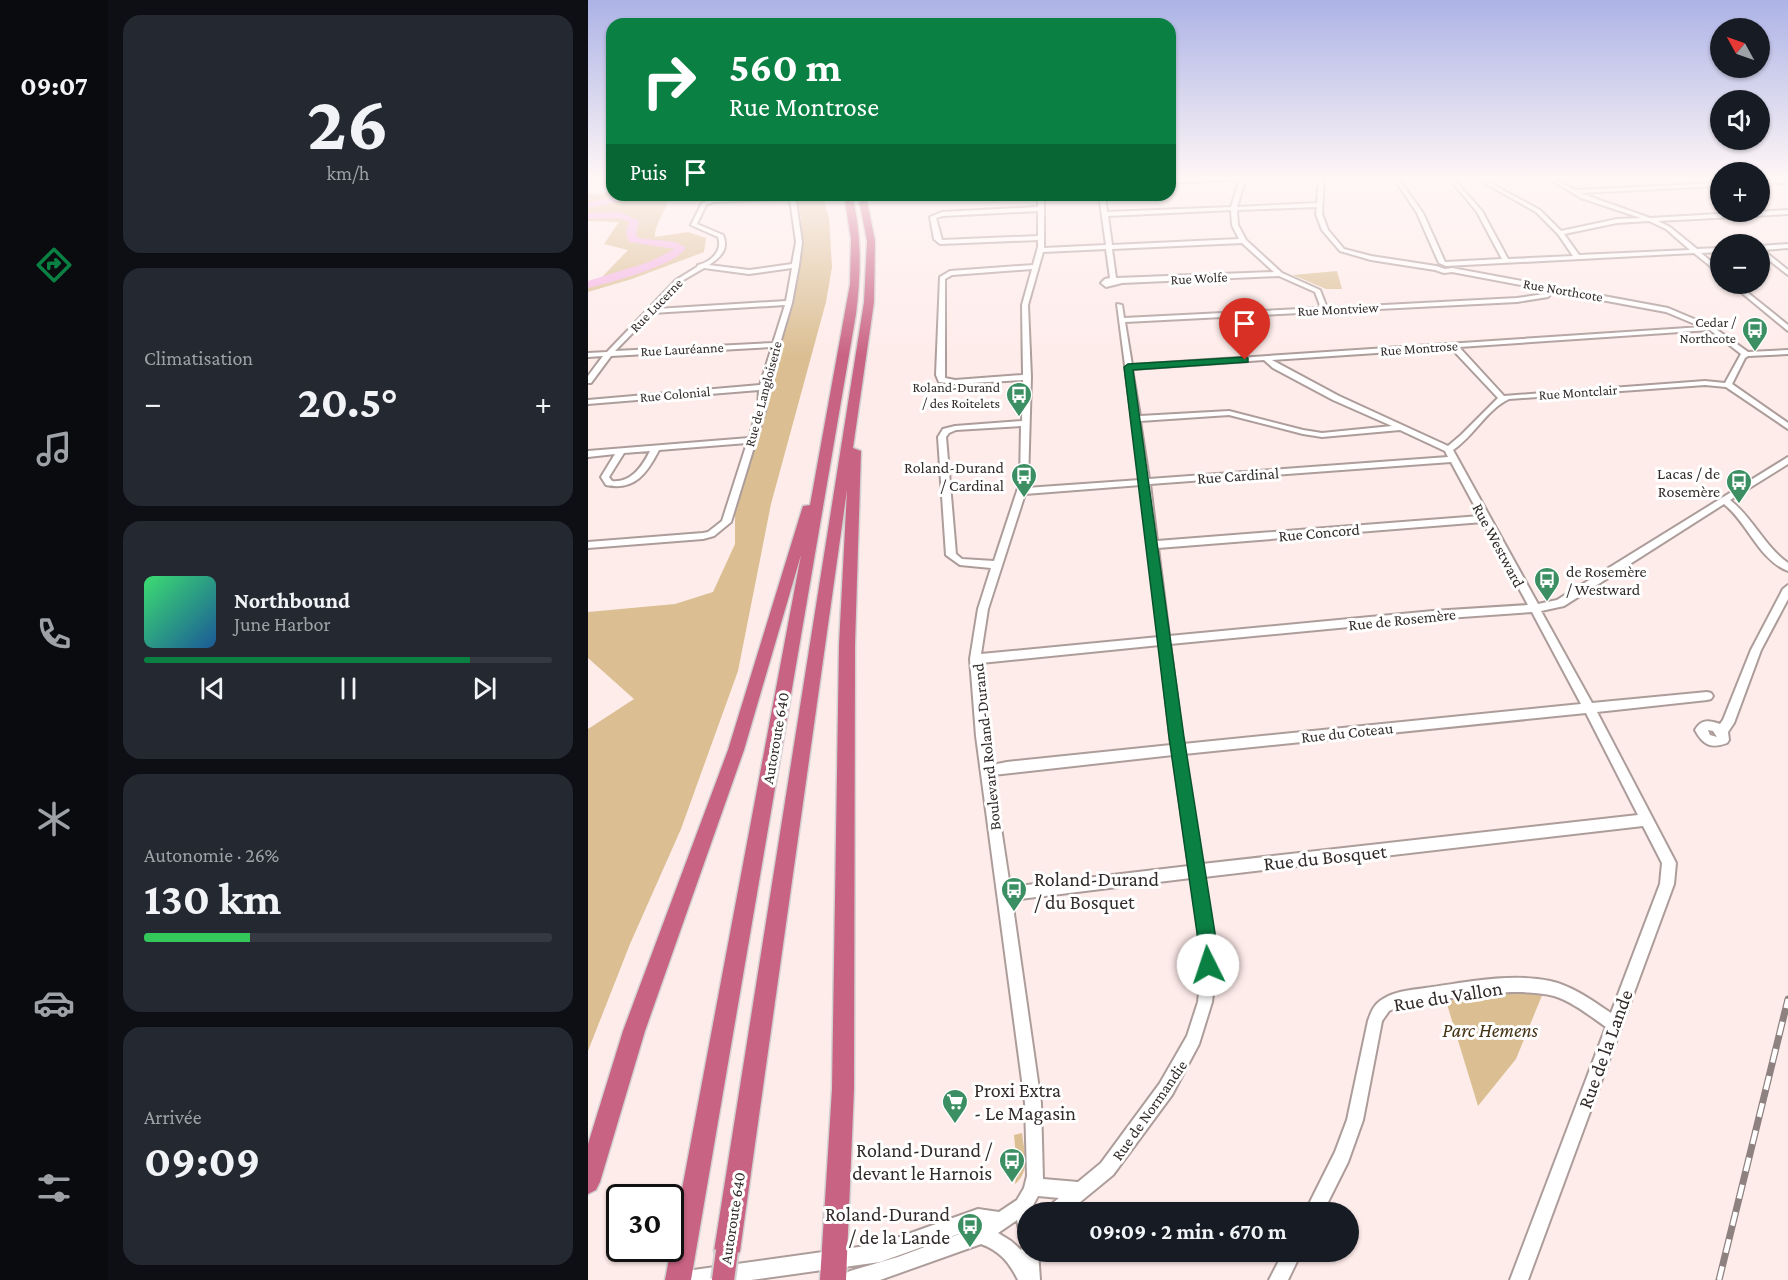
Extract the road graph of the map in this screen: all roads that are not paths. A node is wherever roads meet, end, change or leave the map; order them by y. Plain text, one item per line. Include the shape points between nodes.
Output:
1 (721, 237) edge
2 (798, 237) edge
3 (856, 237) edge
4 (870, 237) edge
5 (937, 237) edge
6 (1107, 237) edge
7 (1241, 237) edge
8 (1331, 237) edge
9 (1429, 237) edge
10 (1493, 237) edge
11 (1563, 237) edge
12 (1680, 237) edge
13 (1040, 238) joint
14 (1243, 241) junction
15 (1788, 246) edge
16 (1109, 247) junction
17 (1770, 248) edge
18 (1040, 250) junction
19 (1710, 250) edge
20 (1696, 251) junction
21 (1578, 258) junction
22 (1770, 258) edge
23 (1507, 262) junction
24 (1710, 263) edge
25 (700, 266) junction
26 (796, 266) junction
27 (1439, 266) junction
28 (1035, 267) junction
29 (1452, 268) junction
30 (1788, 273) edge
31 (1280, 274) junction
32 (1552, 288) junction
33 (1746, 294) edge
34 (789, 303) junction
35 (1119, 305) dead end
36 (649, 310) junction
37 (1325, 310) junction
38 (1121, 320) junction
39 (1711, 328) junction
40 (1788, 328) edge
41 (775, 345) junction
42 (1453, 345) junction
43 (1788, 352) edge
44 (609, 354) junction
45 (1746, 354) junction
46 (588, 355) edge
47 (1266, 358) junction
48 (1128, 367) junction
49 (1027, 377) junction
50 (588, 381) edge
51 (1728, 385) junction
52 (763, 387) junction
53 (856, 394) junction
54 (1502, 398) junction
55 (588, 402) edge
56 (1136, 419) junction
57 (1026, 423) junction
58 (1788, 427) edge
59 (1401, 428) junction
60 (751, 440) junction
61 (828, 446) junction
62 (656, 448) junction
63 (1448, 449) junction
64 (621, 451) junction
65 (588, 454) edge
66 (1454, 459) junction
67 (1788, 460) edge
68 (1145, 482) junction
69 (1023, 491) junction
70 (1724, 500) junction
71 (1485, 519) junction
72 (588, 545) edge
73 (1152, 545) junction
74 (998, 565) junction
75 (1788, 568) edge
76 (1788, 589) edge
77 (1535, 608) junction
78 (1164, 641) junction
79 (975, 659) junction
80 (1707, 696) dead end
81 (1590, 708) junction
82 (1721, 731) dead end
83 (1178, 749) junction
84 (987, 771) junction
85 (1647, 820) junction
86 (1197, 872) junction
87 (1004, 896) junction
88 (1614, 1023) junction
89 (588, 1182) edge
90 (1033, 1187) junction
91 (1081, 1191) junction
92 (1025, 1202) edge
93 (1067, 1202) edge
94 (1319, 1202) edge
95 (1017, 1210) edge
96 (1002, 1221) junction
97 (981, 1235) junction
98 (1029, 1262) edge
99 (1287, 1262) edge
100 (682, 1272) edge
101 (839, 1273) edge
102 (723, 1280) edge
103 (1029, 1280) edge
104 (1278, 1280) edge
105 (1519, 1280) edge

1 - 25 street, Rue Lucerne via 725,245 718,257
2 - 26 street, Rue de Langloiserie
3 - 61 highway, Autoroute 640 via 855,282
4 - 53 highway, Autoroute 640 via 869,302
5 - 13 street via 940,242
6 - 16 street
7 - 14 street
8 - 27 street, Rue Northcote via 1342,250 1371,258
9 - 27 street
10 - 23 street
11 - 21 street
12 - 20 street
13 - 18 street, Boulevard Roland-Durand
14 - 16 street
14 - 31 street
15 - 17 street
16 - 18 street
16 - 31 street, Rue Wolfe via 1116,280
18 - 28 street, Boulevard Roland-Durand
19 - 20 street
20 - 21 street
20 - 24 street
21 - 23 street
22 - 30 street
23 - 29 street
25 - 26 street via 749,272
25 - 36 street, Rue Lucerne via 678,281
26 - 34 street, Rue de Langloiserie
27 - 29 street, Rue Northcote via 1444,271
28 - 49 street, Boulevard Roland-Durand via 1025,305
28 - 49 street via 950,273 942,278 942,380
29 - 32 street, Rue Northcote
31 - 37 street via 1318,291
32 - 37 street, Rue Montview via 1546,296 1517,300
32 - 39 street, Rue Northcote via 1668,310
33 - 40 street
34 - 36 street
34 - 41 street, Rue de Langloiserie
35 - 38 street, Rue de Normandie
36 - 44 street, Rue Lucerne
37 - 38 street, Rue Montview
38 - 48 street, Rue de Normandie
39 - 42 street, Rue Montrose
39 - 45 street, Rue Northcote
41 - 44 street, Rue Lauréanne
41 - 52 street, Rue de Langloiserie
42 - 47 street, Rue Montrose
42 - 54 street
43 - 45 street
44 - 46 street, Rue Lauréanne
44 - 50 street, Rue Lucerne
45 - 51 street
47 - 48 street, Rue Montrose
47 - 59 street via 1336,398
48 - 56 street, Rue de Normandie
49 - 57 street, Boulevard Roland-Durand
51 - 54 street, Rue Montclair via 1705,383
51 - 58 street
52 - 55 street, Rue Colonial
52 - 60 street, Rue de Langloiserie via 762,408
53 - 101 highway via 847,636
53 - 102 highway, Autoroute 640, bridge
54 - 63 street
56 - 59 street via 1229,412 1322,435
56 - 68 street, Rue de Normandie
57 - 69 street, Boulevard Roland-Durand
57 - 74 street via 955,428 946,431 942,439 951,555 960,561
59 - 63 street
60 - 62 street
60 - 72 street, Rue de Langloiserie via 729,515 711,534
61 - 89 highway via 736,750 634,1031
61 - 100 highway, Autoroute 640
62 - 64 street
62 - 64 street via 638,476 624,483 609,483 605,477
63 - 66 street, Rue Westward
64 - 65 street
66 - 68 street, Rue Cardinal
66 - 71 street, Rue Westward
67 - 70 street, Rue de Rosemère
68 - 69 street, Rue Cardinal
68 - 73 street, Rue de Normandie
69 - 74 street, Boulevard Roland-Durand
70 - 75 street via 1733,506 1761,544
70 - 77 street, Rue de Rosemère via 1564,601
71 - 73 street, Rue Concord
71 - 77 street, Rue Westward
73 - 78 street, Rue de Normandie
74 - 79 street, Boulevard Roland-Durand via 981,616
76 - 82 street
77 - 78 street, Rue de Rosemère
77 - 81 street, Rue Westward
78 - 79 street, Rue de Rosemère
78 - 83 street, Rue de Normandie
79 - 84 street, Boulevard Roland-Durand
80 - 81 street, Rue du Coteau
81 - 83 street, Rue du Coteau
81 - 85 street, Rue Westward
83 - 84 street, Rue du Coteau
83 - 86 street, Rue de Normandie
84 - 87 street, Boulevard Roland-Durand
85 - 86 street, Rue du Bosquet
85 - 88 street, Rue de la Lande via 1669,863 1669,878
86 - 87 street, Rue du Bosquet
86 - 91 street, Rue de Normandie via 1208,965 1205,1002 1196,1032 1176,1073 1135,1134 1107,1169
87 - 90 street, Boulevard Roland-Durand via 1033,1103
88 - 94 street, Rue du Vallon via 1560,992 1536,986 1388,1003 1375,1021 1352,1131
88 - 105 street, Rue de la Lande
90 - 91 street
90 - 92 street, Boulevard Roland-Durand
91 - 93 street, Rue de Normandie
95 - 96 street, Boulevard Roland-Durand
96 - 97 street, Boulevard Roland-Durand
96 - 101 street via 978,1218 880,1253
97 - 101 street, Boulevard Roland-Durand via 898,1266
97 - 103 street via 1008,1247
98 - 103 street
99 - 104 street
100 - 101 street

